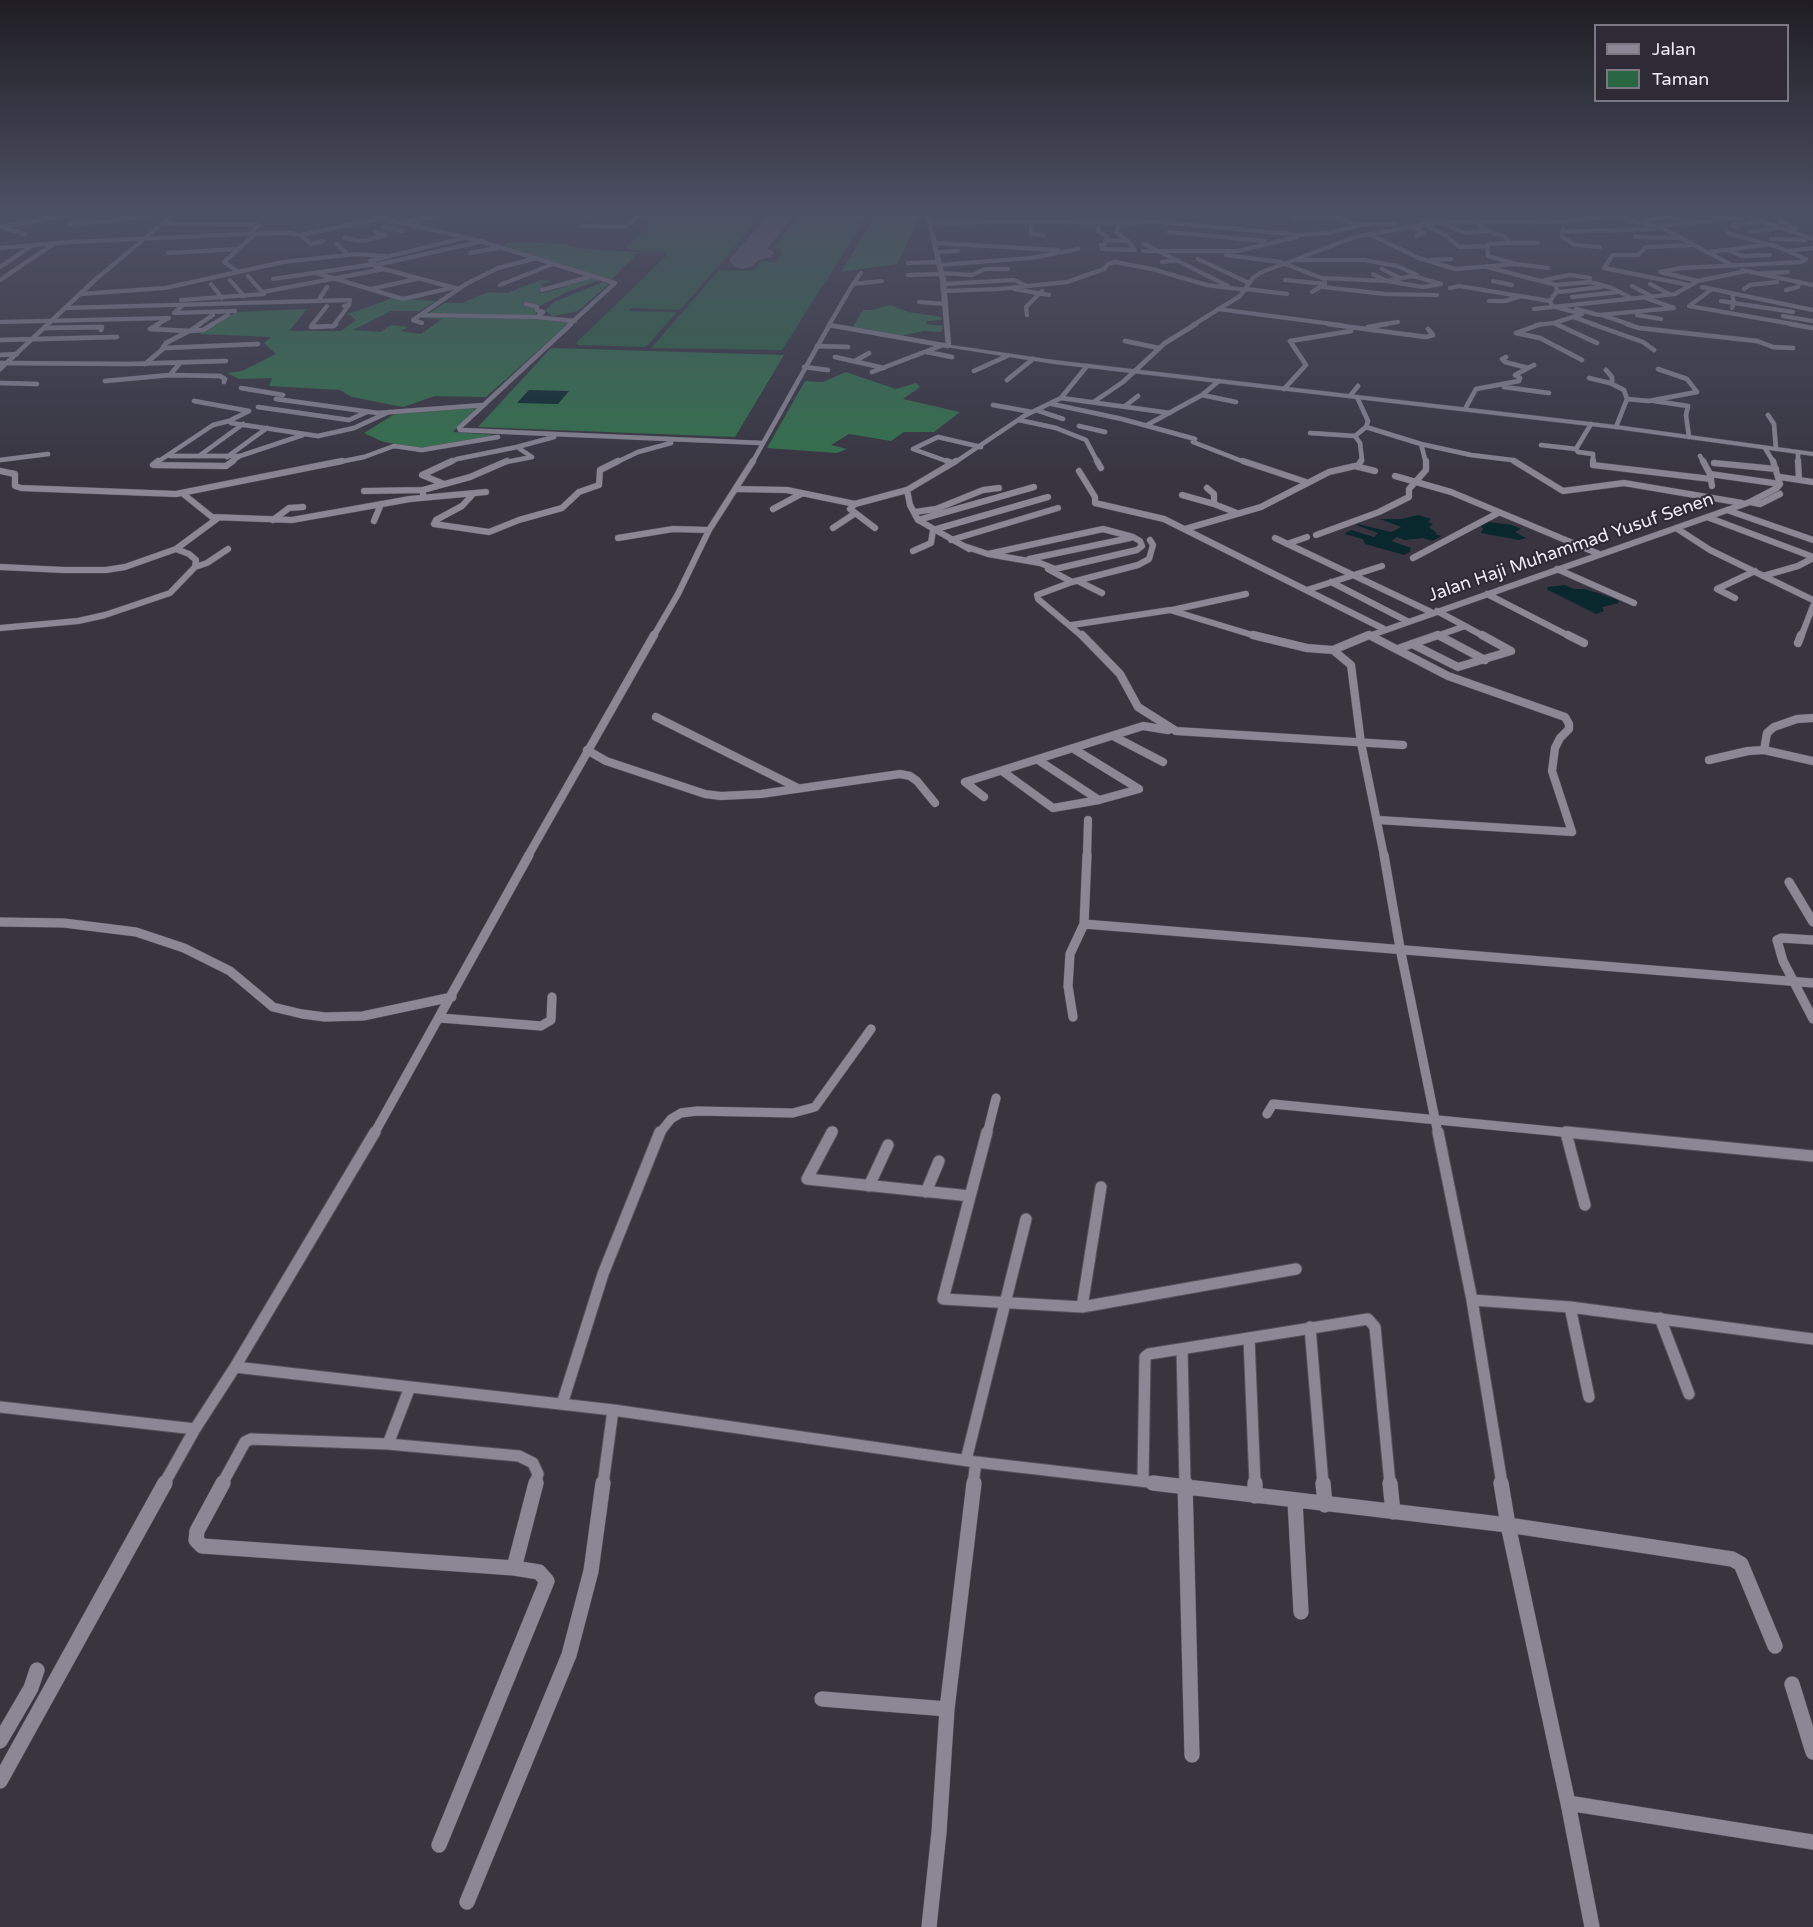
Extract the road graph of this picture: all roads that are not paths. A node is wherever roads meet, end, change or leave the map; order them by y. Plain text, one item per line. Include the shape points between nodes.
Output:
1 (66, 306) edge
2 (182, 306) joint
3 (271, 306) edge
4 (293, 306) edge
5 (327, 306) joint
6 (348, 306) edge
7 (434, 306) edge
8 (537, 306) edge
9 (591, 306) edge
10 (841, 306) edge
11 (946, 306) edge
12 (1027, 306) edge
13 (1223, 306) edge
14 (1544, 306) edge
15 (1557, 306) edge
16 (1568, 306) edge
17 (1596, 306) edge
18 (1622, 306) edge
19 (1642, 306) edge
20 (1666, 306) edge
21 (1689, 306) edge
22 (1716, 306) edge
23 (1733, 306) edge
24 (1755, 306) joint
25 (1792, 306) edge
26 (157, 307) junction
27 (64, 308) junction
28 (1766, 308) junction
29 (268, 309) dead end
30 (1218, 309) junction
31 (1534, 309) dead end
32 (1674, 309) junction
33 (1813, 310) edge
34 (235, 311) dead end
35 (1655, 311) junction
36 (1639, 312) junction
37 (1629, 313) junction
38 (1582, 314) junction
39 (1619, 314) junction
40 (1731, 314) junction
41 (1757, 314) junction
42 (213, 315) junction
43 (420, 315) junction
44 (1027, 315) dead end
45 (1591, 315) junction
46 (1602, 315) junction
47 (1813, 316) edge
48 (537, 317) junction
49 (1573, 317) junction
50 (158, 318) junction
51 (168, 318) junction
52 (52, 319) junction
53 (1661, 319) dead end
54 (575, 321) junction
55 (0, 322) edge
56 (1398, 322) dead end
57 (1813, 322) edge
58 (422, 323) dead end
59 (1554, 323) junction
60 (830, 325) junction
61 (45, 328) junction
62 (1813, 328) edge
63 (1361, 329) junction
64 (1428, 329) dead end
65 (101, 330) dead end
66 (189, 331) junction
67 (117, 337) dead end
68 (32, 340) junction
69 (1744, 340) junction
70 (1125, 341) dead end
71 (0, 342) edge
72 (1597, 342) dead end
73 (258, 344) dead end
74 (817, 346) junction
75 (945, 346) junction
76 (1750, 346) dead end
77 (848, 347) dead end
78 (1159, 348) junction
79 (1793, 348) dead end
80 (162, 349) junction
81 (1654, 350) dead end
82 (927, 352) junction
83 (869, 353) dead end
84 (16, 354) junction
85 (0, 355) edge
86 (1007, 356) junction
87 (835, 357) dead end
88 (952, 357) dead end
89 (1506, 357) dead end
90 (1033, 359) junction
91 (1582, 360) dead end
92 (226, 361) dead end
93 (855, 361) junction
94 (9, 362) junction
95 (0, 363) edge
96 (180, 363) junction
97 (145, 364) junction
98 (1534, 365) dead end
99 (1087, 366) junction
100 (804, 367) junction
101 (886, 368) junction
102 (1528, 368) junction
103 (1658, 369) dead end
104 (0, 370) edge
105 (828, 370) dead end
106 (1606, 370) dead end
107 (974, 371) dead end
108 (1136, 371) junction
109 (872, 372) dead end
110 (170, 375) junction
111 (1589, 378) dead end
112 (105, 381) dead end
113 (1007, 381) dead end
114 (1219, 381) junction
115 (224, 382) dead end
116 (0, 383) edge
117 (1612, 383) junction
118 (38, 384) dead end
119 (1358, 386) dead end
120 (1501, 386) junction
121 (241, 388) dead end
122 (1284, 389) junction
123 (1549, 393) dead end
124 (1202, 395) junction
125 (1138, 396) dead end
126 (1353, 396) junction
127 (1061, 398) junction
128 (276, 399) junction
129 (1627, 399) junction
130 (1650, 400) junction
131 (194, 401) dead end
132 (1095, 401) junction
133 (1236, 402) dead end
134 (257, 404) junction
135 (1052, 404) junction
136 (484, 405) junction
137 (993, 405) dead end
138 (1125, 406) junction
139 (248, 410) junction
140 (1465, 410) junction
141 (1034, 411) junction
142 (368, 412) junction
143 (389, 412) junction
144 (1170, 413) junction
145 (1768, 415) dead end
146 (1063, 419) dead end
147 (1019, 420) junction
148 (229, 422) junction
149 (1086, 423) dead end
150 (243, 424) junction
151 (1591, 424) junction
152 (1147, 425) junction
153 (1079, 426) junction
154 (1366, 427) junction
155 (1616, 427) junction
156 (267, 428) junction
157 (1064, 431) junction
158 (1105, 432) dead end
159 (305, 434) junction
160 (521, 434) junction
161 (1310, 434) dead end
162 (558, 435) junction
163 (1355, 436) junction
164 (1689, 437) junction
165 (678, 441) junction
166 (762, 443) junction
167 (1421, 444) junction
168 (1540, 445) dead end
169 (517, 447) junction
170 (981, 447) junction
171 (1765, 448) junction
172 (1576, 449) junction
173 (1776, 449) junction
174 (1798, 452) junction
175 (48, 454) dead end
176 (1813, 454) edge
177 (170, 456) junction
178 (199, 456) junction
179 (240, 456) junction
180 (1700, 456) dead end
181 (227, 457) junction
182 (0, 460) edge
183 (952, 463) junction
184 (1714, 464) dead end
185 (1358, 466) junction
186 (1604, 467) junction
187 (1101, 468) dead end
188 (1776, 469) junction
189 (1630, 470) junction
190 (1735, 470) dead end
191 (0, 471) edge
192 (1079, 471) dead end
193 (1374, 471) dead end
194 (1602, 475) dead end
195 (1395, 476) dead end
196 (1738, 478) junction
197 (1630, 479) dead end
198 (1711, 480) junction
199 (1799, 480) junction
200 (1780, 481) junction
201 (1306, 482) junction
202 (1416, 482) junction
203 (1813, 482) edge
204 (444, 484) junction
205 (1034, 487) dead end
206 (1740, 487) dead end
207 (999, 488) dead end
208 (1208, 488) dead end
209 (738, 489) junction
210 (423, 490) junction
211 (907, 490) junction
212 (364, 491) dead end
213 (486, 492) dead end
214 (182, 493) junction
215 (473, 494) junction
216 (801, 494) junction
217 (1780, 494) dead end
218 (1182, 495) dead end
219 (423, 497) junction
220 (1048, 497) dead end
221 (1747, 503) junction
222 (381, 504) junction
223 (855, 504) junction
224 (1214, 504) junction
225 (303, 507) dead end
226 (1058, 508) dead end
227 (772, 509) dead end
228 (1727, 510) junction
229 (915, 512) junction
230 (1238, 513) junction
231 (1498, 513) junction
232 (854, 514) junction
233 (1707, 517) junction
234 (218, 518) junction
235 (310, 518) junction
236 (273, 520) junction
237 (918, 520) junction
238 (375, 521) dead end
239 (834, 528) dead end
240 (875, 528) dead end
241 (1676, 528) junction
242 (311, 530) dead end
243 (709, 530) junction
244 (933, 530) junction
245 (1185, 530) junction
246 (1316, 535) dead end
247 (1067, 537) junction
248 (1133, 537) junction
249 (1307, 537) dead end
250 (618, 538) dead end
251 (1275, 538) dead end
252 (951, 540) junction
253 (1150, 540) dead end
254 (1813, 540) edge
255 (1287, 544) junction
256 (964, 546) junction
257 (1084, 547) junction
258 (176, 549) junction
259 (228, 549) dead end
260 (913, 551) dead end
261 (988, 554) junction
262 (1599, 554) junction
263 (1103, 558) junction
264 (1413, 558) dead end
265 (1813, 558) edge
266 (1024, 561) junction
267 (1382, 566) dead end
268 (0, 567) edge
269 (195, 567) junction
270 (1557, 569) junction
271 (1755, 571) junction
272 (1353, 575) junction
273 (1763, 576) junction
274 (1075, 581) junction
275 (1331, 582) junction
276 (1307, 590) junction
277 (1102, 593) dead end
278 (1246, 594) dead end
279 (1487, 594) junction
280 (1799, 594) junction
281 (1735, 598) dead end
282 (1813, 600) edge
283 (1790, 601) dead end
284 (1634, 603) dead end
285 (1813, 606) edge
286 (1170, 610) junction
287 (1434, 612) junction
288 (1407, 621) junction
289 (1072, 625) junction
290 (1465, 626) junction
291 (0, 628) edge
292 (1384, 629) junction
293 (1804, 629) junction
294 (1813, 631) edge
295 (1438, 635) junction
296 (1371, 636) junction
297 (1584, 643) dead end
298 (1798, 643) dead end
299 (1412, 644) junction
300 (1398, 649) junction
301 (1333, 650) junction
302 (1485, 660) junction
303 (656, 717) dead end
304 (1813, 718) edge
305 (1176, 731) junction
306 (1113, 736) junction
307 (1361, 743) junction
308 (1402, 746) dead end
309 (1074, 749) junction
310 (587, 750) junction
311 (1764, 750) junction
312 (1038, 760) junction
313 (1709, 760) dead end
314 (1813, 761) edge
315 (1163, 762) dead end
316 (1002, 771) junction
317 (798, 788) junction
318 (984, 797) dead end
319 (1099, 800) junction
320 (935, 803) dead end
321 (1088, 820) dead end
322 (1378, 820) junction
323 (1790, 882) dead end
324 (0, 922) edge
325 (1813, 922) edge
326 (1084, 924) junction
327 (1813, 940) edge
328 (1400, 948) junction
329 (1793, 981) junction
330 (1813, 983) edge
331 (452, 996) junction
332 (552, 997) dead end
333 (1073, 1017) dead end
334 (440, 1018) junction
335 (1813, 1019) edge
336 (871, 1029) dead end
337 (996, 1098) dead end
338 (1267, 1114) dead end
339 (1434, 1118) junction
340 (833, 1131) dead end
341 (1566, 1133) junction
342 (888, 1145) dead end
343 (1813, 1156) edge
344 (939, 1161) dead end
345 (869, 1186) junction
346 (1101, 1187) dead end
347 (926, 1192) junction
348 (970, 1196) junction
349 (1584, 1205) dead end
350 (1026, 1218) dead end
351 (1296, 1269) dead end
352 (1472, 1300) junction
353 (1005, 1303) junction
354 (1082, 1307) junction
355 (1570, 1307) junction
356 (1660, 1318) junction
357 (1310, 1327) junction
358 (1250, 1338) junction
359 (1813, 1338) edge
360 (1182, 1349) junction
361 (235, 1368) junction
362 (410, 1387) junction
363 (1689, 1394) dead end
364 (1589, 1397) dead end
365 (562, 1404) junction
366 (0, 1407) edge
367 (613, 1410) junction
368 (195, 1429) junction
369 (388, 1444) junction
370 (971, 1461) junction
371 (1143, 1480) junction
372 (1186, 1485) junction
373 (1255, 1496) junction
374 (1295, 1501) junction
375 (1325, 1505) junction
376 (1393, 1512) junction
377 (1508, 1525) junction
378 (514, 1568) junction
379 (1300, 1612) dead end
380 (1775, 1646) dead end
381 (37, 1670) dead end
382 (1792, 1684) dead end
383 (822, 1699) dead end
384 (946, 1709) junction
385 (0, 1741) edge
386 (1813, 1752) edge
387 (1192, 1755) dead end
388 (0, 1781) edge
389 (1568, 1803) junction
390 (1813, 1842) edge
391 (440, 1845) dead end
392 (467, 1902) dead end
393 (929, 1927) edge
394 (1592, 1927) edge

1 - 27 street
2 - 26 street
2 - 34 street via 174,313
3 - 29 street
4 - 5 street
5 - 6 street via 311,327 334,326
7 - 43 street
8 - 48 street via 543,312
9 - 54 street
10 - 60 street
11 - 75 street
12 - 44 street via 1024,313
13 - 30 street
14 - 31 street
15 - 38 street
16 - 45 street
17 - 39 street
18 - 36 street
19 - 35 street
20 - 32 street
21 - 40 street
22 - 40 street
23 - 40 street
24 - 28 street
24 - 41 street
25 - 33 street
26 - 27 street
26 - 50 street
27 - 52 street
28 - 41 street
28 - 47 street
30 - 63 street
30 - 78 street
32 - 35 street
32 - 40 street
35 - 36 street
36 - 37 street
37 - 39 street
37 - 53 street
38 - 45 street
38 - 49 street
39 - 46 street
40 - 41 street
40 - 62 street via 1806,332
41 - 57 street
41 - 62 street
42 - 51 street
42 - 66 street
42 - 66 street via 228,315 203,330
43 - 48 street
43 - 58 street via 413,320
45 - 46 street
46 - 69 street via 1639,328
48 - 54 street
49 - 59 street
49 - 81 street via 1643,342
50 - 51 street
50 - 52 street
51 - 66 street via 150,329
52 - 55 street
52 - 61 street
54 - 136 street
56 - 63 street
59 - 72 street
59 - 91 street via 1516,333 1540,338
60 - 74 street
60 - 75 street
61 - 65 street via 102,327
61 - 68 street
63 - 64 street via 1426,337 1433,335
63 - 122 street via 1290,341 1306,365
66 - 80 street
67 - 68 street
68 - 71 street
68 - 84 street
69 - 76 street
69 - 79 street
70 - 78 street
73 - 80 street
74 - 77 street
74 - 100 street
75 - 82 street
75 - 86 street
78 - 108 street
80 - 97 street
82 - 88 street
82 - 101 street
83 - 93 street
84 - 85 street
84 - 94 street
86 - 90 street
86 - 107 street
87 - 93 street
89 - 102 street via 1502,359 1505,362
90 - 99 street
90 - 113 street
92 - 96 street
93 - 101 street
94 - 95 street
94 - 97 street
94 - 104 street
96 - 97 street
96 - 110 street
98 - 102 street
99 - 108 street
99 - 127 street
100 - 105 street
100 - 166 street
101 - 109 street
102 - 120 street via 1515,375 1519,381
103 - 130 street via 1687,379 1697,392
106 - 117 street
108 - 114 street
108 - 132 street
110 - 112 street
110 - 115 street via 220,376
111 - 117 street
114 - 122 street
114 - 124 street
116 - 118 street
117 - 129 street via 1624,390
119 - 126 street
120 - 123 street
120 - 140 street via 1476,389
121 - 128 street via 283,394
122 - 126 street
124 - 133 street
124 - 144 street
125 - 138 street
126 - 140 street
126 - 154 street via 1368,421
127 - 132 street
127 - 135 street
128 - 134 street
128 - 142 street
129 - 130 street
129 - 155 street
130 - 164 street via 1688,406
131 - 139 street
132 - 138 street
134 - 139 street
134 - 142 street via 349,420
135 - 141 street
135 - 152 street
136 - 143 street
136 - 160 street via 460,430
137 - 141 street
138 - 144 street
139 - 148 street via 249,413
140 - 151 street
141 - 146 street
141 - 147 street
142 - 143 street
143 - 159 street via 353,429 323,436
144 - 152 street
145 - 173 street via 1774,423
147 - 157 street
147 - 170 street
148 - 150 street
148 - 177 street via 213,425
149 - 153 street
150 - 156 street
150 - 178 street
151 - 155 street
151 - 172 street
152 - 201 street via 1195,439 1193,442 1223,454
153 - 157 street
153 - 158 street
154 - 163 street
154 - 167 street
155 - 164 street
156 - 159 street
156 - 181 street
157 - 187 street via 1086,440
159 - 179 street
160 - 162 street
160 - 214 street via 422,450 394,446 364,457
161 - 163 street
162 - 165 street
162 - 169 street
163 - 185 street via 1362,460
164 - 171 street
165 - 166 street
165 - 215 street via 638,452 600,470 598,485 579,492 562,508 489,532 434,524
166 - 209 street
167 - 202 street via 1427,464
167 - 221 street via 1512,460 1563,491 1624,483
168 - 172 street
169 - 204 street via 532,457 493,465
169 - 204 street via 457,459 422,475
170 - 183 street
170 - 183 street via 938,437 913,449
171 - 173 street
171 - 188 street
172 - 186 street via 1593,454 1592,464
173 - 174 street
174 - 176 street
174 - 199 street
175 - 182 street
177 - 178 street
177 - 179 street via 153,465 226,466
178 - 181 street
179 - 181 street
180 - 198 street
183 - 211 street
184 - 188 street
185 - 193 street
185 - 201 street
186 - 189 street
186 - 194 street
188 - 200 street
189 - 197 street
189 - 198 street
190 - 196 street
191 - 214 street via 15,474 15,486 21,488
192 - 245 street via 1093,492 1095,503 1158,517
195 - 202 street
196 - 198 street
196 - 200 street
196 - 206 street
199 - 200 street
199 - 203 street
200 - 221 street, Jalan Haji Muhammad Yusuf Senen via 1777,489
201 - 230 street via 1265,505
202 - 231 street via 1451,492
202 - 246 street via 1408,497
204 - 210 street
205 - 237 street
207 - 229 street
208 - 224 street via 1214,494
209 - 216 street via 776,489
209 - 243 street
210 - 212 street
210 - 219 street
211 - 223 street
211 - 229 street
213 - 215 street
214 - 234 street via 205,513
215 - 219 street
216 - 223 street
216 - 227 street
217 - 221 street via 1760,504
218 - 224 street
219 - 222 street
220 - 244 street
221 - 228 street, Jalan Haji Muhammad Yusuf Senen
222 - 235 street
222 - 238 street
223 - 232 street via 850,508
224 - 230 street
225 - 236 street via 289,508
226 - 252 street
228 - 233 street, Jalan Haji Muhammad Yusuf Senen
228 - 254 street
229 - 237 street
230 - 245 street
231 - 262 street
231 - 264 street
232 - 239 street
232 - 240 street
233 - 241 street, Jalan Haji Muhammad Yusuf Senen
233 - 265 street
234 - 236 street
234 - 258 street
235 - 236 street
235 - 242 street
237 - 244 street
241 - 262 street, Jalan Haji Muhammad Yusuf Senen
241 - 271 street via 1710,550
243 - 250 street via 674,529
243 - 310 street via 678,594
244 - 252 street
244 - 260 street via 932,543
245 - 276 street
247 - 248 street via 1103,529
247 - 257 street
247 - 261 street
248 - 257 street
248 - 263 street via 1142,546
249 - 255 street
251 - 255 street
252 - 256 street
253 - 274 street via 1153,545 1145,562
255 - 272 street
256 - 261 street
256 - 274 street via 997,560 1043,567
257 - 263 street
257 - 266 street
258 - 268 street via 106,570
258 - 269 street via 194,557
259 - 269 street
261 - 266 street
262 - 270 street, Jalan Haji Muhammad Yusuf Senen
263 - 266 street via 1057,569
265 - 273 street
267 - 272 street
269 - 291 street via 170,593 105,615
270 - 279 street, Jalan Haji Muhammad Yusuf Senen
270 - 284 street
271 - 273 street
271 - 281 street via 1717,589
272 - 275 street
272 - 287 street
273 - 280 street
274 - 277 street
274 - 289 street via 1037,595
275 - 276 street
275 - 288 street
276 - 292 street
278 - 286 street
279 - 287 street, Jalan Haji Muhammad Yusuf Senen
279 - 297 street
280 - 282 street
280 - 283 street
285 - 293 street
286 - 289 street
286 - 301 street via 1248,634
287 - 288 street, Jalan Haji Muhammad Yusuf Senen
287 - 290 street
288 - 292 street, Jalan Haji Muhammad Yusuf Senen
289 - 305 street via 1120,674 1138,707
290 - 295 street
290 - 302 street via 1511,651
292 - 296 street, Jalan Haji Muhammad Yusuf Senen
293 - 294 street
293 - 298 street
295 - 299 street
295 - 302 street
296 - 300 street
296 - 301 street, Jalan Haji Muhammad Yusuf Senen
299 - 300 street
299 - 302 street via 1458,667
300 - 322 street via 1448,676 1569,721 1569,729 1555,748 1552,771 1572,831
301 - 307 street via 1351,665
303 - 317 street
304 - 311 street via 1774,727 1767,733
305 - 306 street via 1143,726
305 - 307 street
306 - 309 street
306 - 315 street
307 - 308 street
307 - 322 street
309 - 312 street
309 - 319 street via 1139,789
310 - 317 street via 606,761 705,794 739,796
310 - 331 street
311 - 313 street
311 - 314 street
312 - 316 street
312 - 319 street
316 - 318 street via 965,782
316 - 319 street via 1053,808
317 - 320 street via 900,774 917,781
321 - 326 street
322 - 328 street
323 - 325 street
324 - 331 street via 64,923 136,932 184,948 230,971 273,1007 302,1014 363,1016
326 - 328 street
326 - 333 street via 1070,954 1068,986
327 - 329 street via 1778,939 1782,961
328 - 329 street
328 - 339 street
329 - 330 street
329 - 335 street
331 - 334 street
332 - 334 street via 552,1020 541,1026
334 - 361 street
336 - 365 street via 815,1107 794,1113 681,1113 659,1133 603,1274
337 - 348 street
338 - 339 street via 1273,1104
339 - 341 street
339 - 352 street
340 - 345 street via 807,1179
341 - 343 street
341 - 349 street
342 - 345 street
344 - 347 street
345 - 347 street
346 - 354 street
347 - 348 street
348 - 353 street via 943,1299
350 - 353 street
351 - 354 street
352 - 355 street
352 - 377 street
353 - 354 street
353 - 370 street
355 - 356 street
355 - 364 street
356 - 359 street
356 - 363 street
357 - 358 street
357 - 375 street
357 - 376 street via 1364,1318 1375,1327
358 - 360 street
358 - 373 street
360 - 371 street via 1145,1357
360 - 372 street
361 - 362 street
361 - 368 street
362 - 365 street
362 - 369 street
365 - 367 street
366 - 368 street
367 - 370 street
367 - 392 street via 591,1571 569,1655
368 - 388 street
369 - 378 street via 530,1459 538,1474
369 - 378 street via 247,1440 197,1531 197,1543
370 - 371 street
370 - 384 street
371 - 372 street
372 - 373 street
372 - 387 street
373 - 374 street
374 - 375 street
374 - 379 street
375 - 376 street
376 - 377 street
377 - 380 street via 1734,1560 1741,1564
377 - 389 street
378 - 391 street via 539,1572 547,1581
381 - 385 street via 32,1688
382 - 386 street
383 - 384 street
384 - 393 street
389 - 390 street
389 - 394 street

